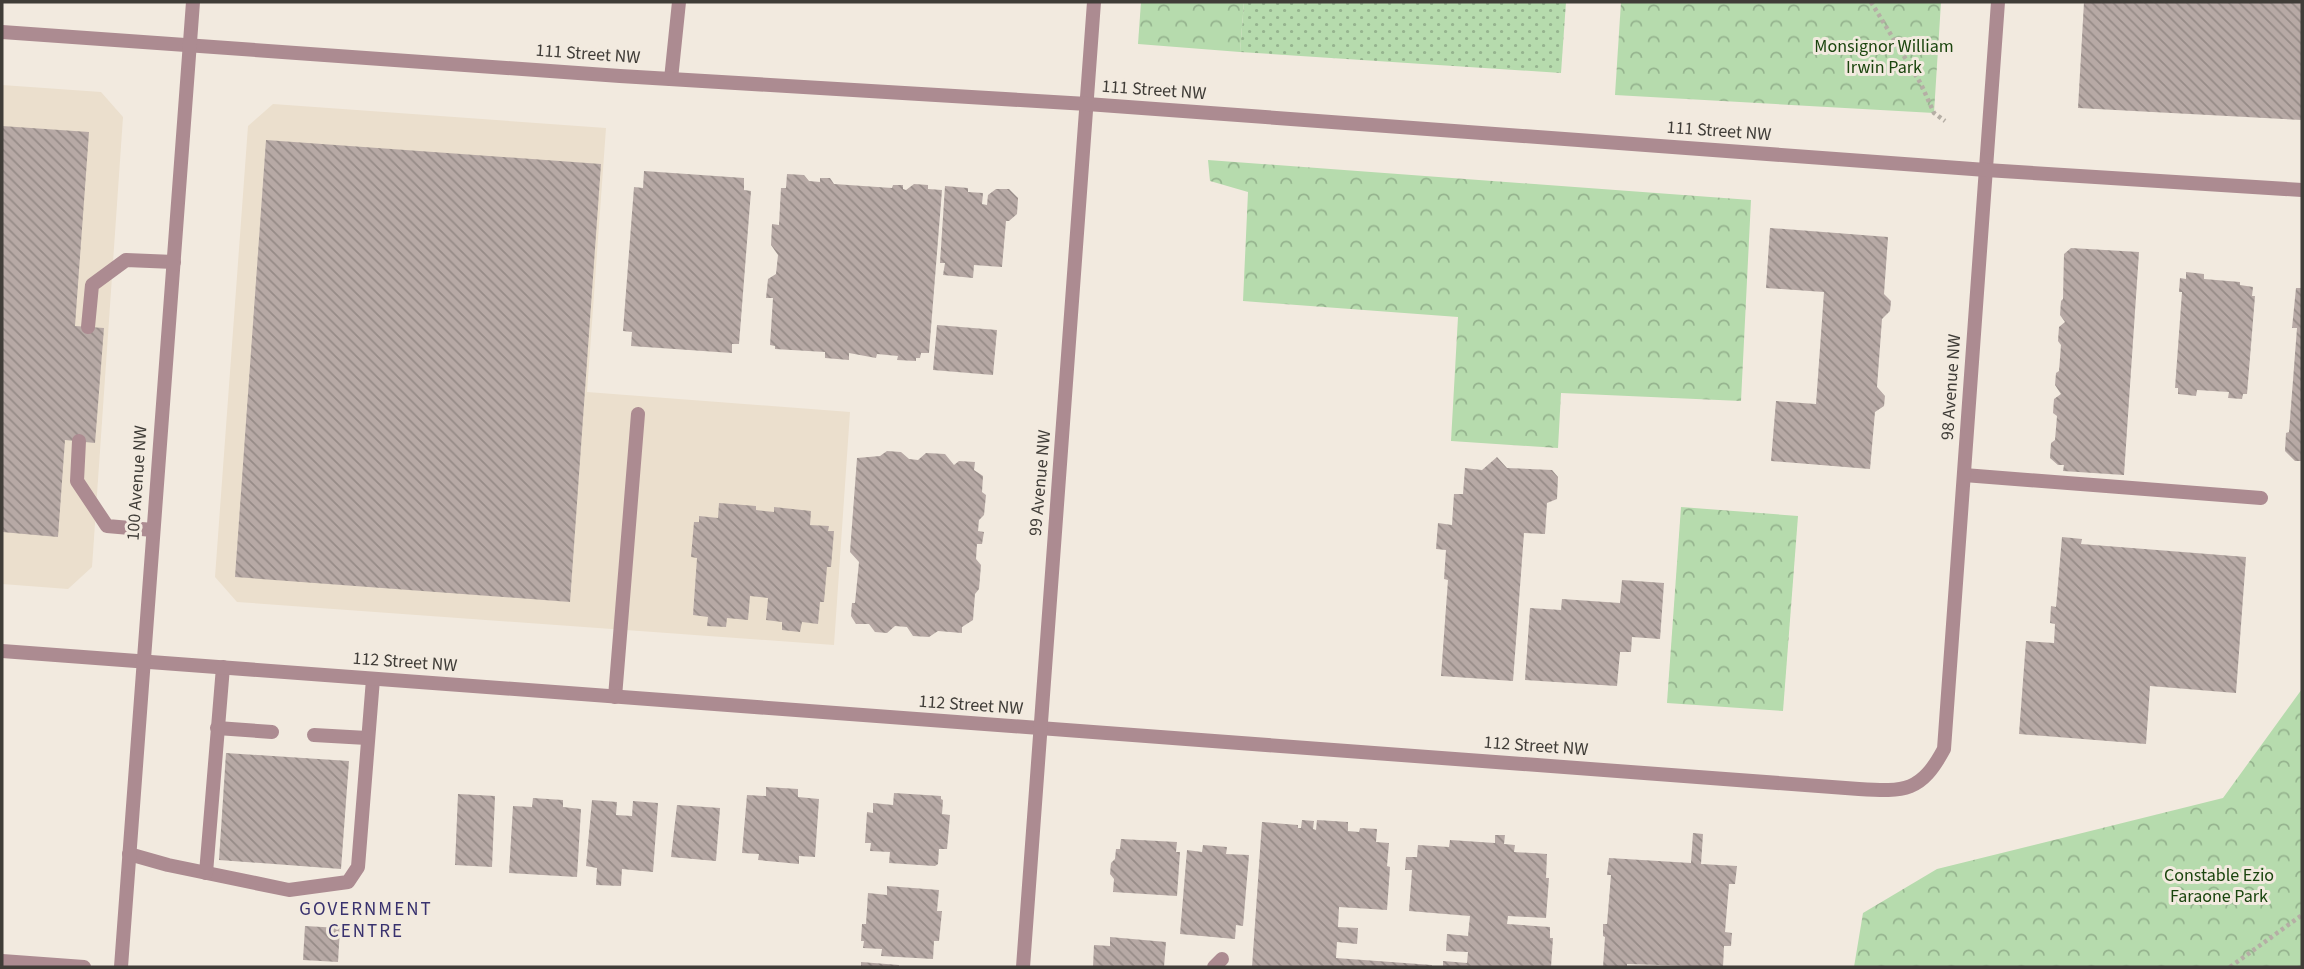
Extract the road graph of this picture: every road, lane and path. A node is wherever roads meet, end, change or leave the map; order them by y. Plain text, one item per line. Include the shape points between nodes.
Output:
1 (193, 2) edge
2 (678, 2) edge
3 (1094, 2) edge
4 (1871, 2) edge
5 (1998, 2) edge
6 (2, 32) edge
7 (190, 44) junction
8 (671, 79) junction
9 (1087, 104) junction
10 (1945, 121) dead end
11 (1986, 170) junction
12 (2302, 190) edge
13 (174, 262) junction
14 (88, 327) dead end
15 (638, 414) dead end
16 (79, 441) dead end
17 (1964, 475) junction
18 (2261, 498) dead end
19 (153, 530) junction
20 (2, 651) edge
21 (143, 661) junction
22 (223, 667) junction
23 (373, 678) junction
24 (615, 697) junction
25 (216, 728) junction
26 (1040, 729) junction
27 (272, 732) dead end
28 (314, 735) dead end
29 (367, 738) junction
30 (1932, 772) joint
31 (129, 854) junction
32 (206, 873) junction
33 (2302, 915) edge
34 (2, 961) edge
35 (84, 967) edge
36 (121, 967) edge
37 (1023, 967) edge
38 (2230, 967) edge

1 - 7 street, 100 Avenue NW
2 - 8 street
3 - 9 street, 99 Avenue NW
4 - 10 path via 1934,113
5 - 11 street, 98 Avenue NW
6 - 7 street, 111 Street NW
7 - 8 street, 111 Street NW
7 - 13 street, 100 Avenue NW
8 - 9 street, 111 Street NW
9 - 11 street, 111 Street NW
9 - 26 street, 99 Avenue NW
11 - 12 street, 111 Street NW
11 - 17 street, 98 Avenue NW
13 - 14 street via 126,260 92,285
13 - 19 street, 100 Avenue NW
15 - 24 street
16 - 19 street via 77,481 107,526
17 - 18 street
17 - 30 street, 98 Avenue NW via 1944,749
19 - 21 street, 100 Avenue NW
20 - 21 street, 112 Street NW
21 - 22 street, 112 Street NW
21 - 31 street, 100 Avenue NW
22 - 23 street, 112 Street NW
22 - 25 street
23 - 24 street, 112 Street NW
23 - 29 street
24 - 26 street, 112 Street NW
25 - 27 street
25 - 32 street
26 - 30 street, 112 Street NW via 1887,791 1915,785
26 - 37 street, 99 Avenue NW
28 - 29 street
29 - 32 street via 358,867 348,882 289,890
31 - 32 street
31 - 36 street, 100 Avenue NW
33 - 38 path
34 - 35 street

